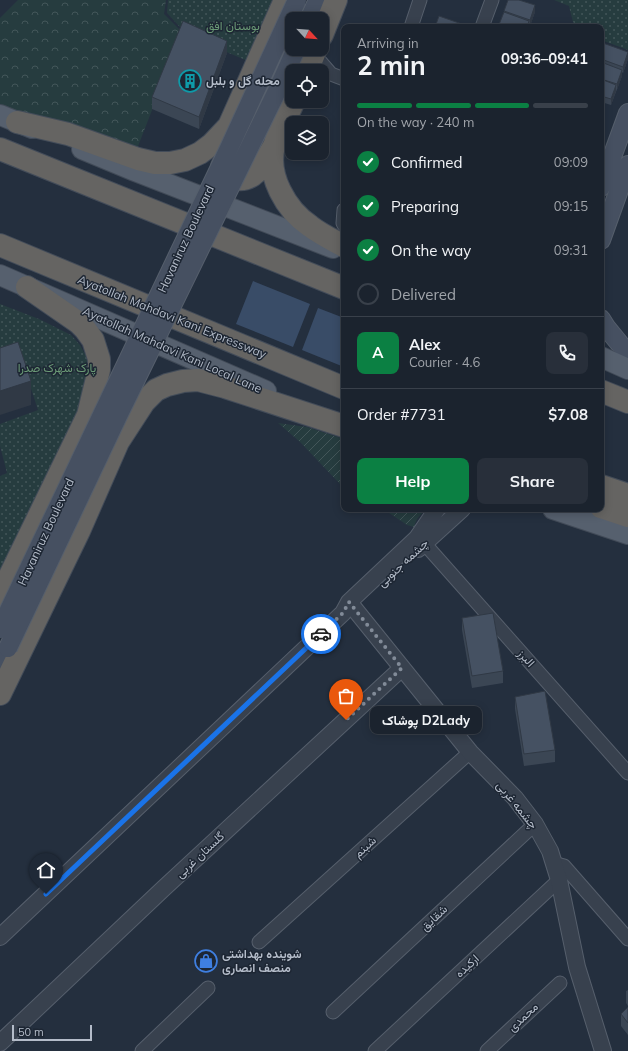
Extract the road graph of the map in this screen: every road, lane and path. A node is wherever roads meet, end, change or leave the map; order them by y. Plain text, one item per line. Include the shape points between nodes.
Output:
1 (285, 0) edge
2 (297, 0) edge
3 (318, 0) edge
4 (336, 0) edge
5 (420, 0) edge
6 (492, 0) edge
7 (313, 12) edge
8 (329, 18) edge
9 (412, 24) edge
10 (483, 24) edge
11 (293, 56) edge
12 (329, 75) edge
13 (341, 78) edge
14 (291, 108) edge
15 (628, 113) edge
16 (9, 119) edge
17 (229, 126) junction
18 (274, 146) junction
19 (0, 149) edge
20 (628, 165) edge
21 (604, 179) edge
22 (604, 232) edge
23 (341, 244) edge
24 (0, 245) edge
25 (341, 251) edge
26 (0, 275) edge
27 (27, 287) junction
28 (341, 287) edge
29 (604, 324) edge
30 (628, 354) edge
31 (604, 358) edge
32 (628, 369) edge
33 (341, 387) edge
34 (604, 392) edge
35 (628, 402) edge
36 (88, 415) junction
37 (341, 424) edge
38 (341, 424) edge
39 (118, 442) junction
40 (604, 487) edge
41 (628, 495) edge
42 (604, 508) edge
43 (435, 512) edge
44 (459, 512) edge
45 (562, 512) edge
46 (628, 516) edge
47 (628, 534) edge
48 (424, 543) junction
49 (0, 596) edge
50 (350, 608) junction
51 (0, 630) edge
52 (0, 666) edge
53 (402, 668) junction
54 (0, 694) edge
55 (470, 752) junction
56 (628, 773) edge
57 (535, 824) junction
58 (553, 863) junction
59 (559, 880) junction
60 (0, 937) edge
61 (628, 939) edge
62 (259, 942) dead end
63 (560, 983) dead end
64 (208, 988) dead end
65 (333, 1012) dead end
66 (0, 1043) edge
67 (602, 1050) edge
68 (142, 1051) edge
69 (374, 1051) edge
70 (486, 1051) edge

1 - 17 highway
2 - 51 main road, Havaniruz Boulevard, bridge
3 - 7 main road
4 - 8 highway
5 - 9 street
6 - 10 street
11 - 52 main road, Havaniruz Boulevard, bridge
12 - 13 street
14 - 18 highway
15 - 21 main road
16 - 17 highway via 68,134 155,163 185,160 200,153
16 - 25 main road
17 - 18 highway via 221,151 221,165 224,173 233,179 253,175
18 - 23 highway via 272,162 275,176 289,206 309,226
19 - 28 highway
20 - 22 main road
24 - 33 highway, Ayatollah Mahdavi Kani Expressway
26 - 27 main road, Ayatollah Mahdavi Kani Local Lane
27 - 36 highway via 78,323 95,346 99,370
27 - 37 main road, Ayatollah Mahdavi Kani Local Lane
29 - 30 main road
31 - 32 main road
34 - 35 highway
36 - 39 highway via 110,382 124,379 136,386 137,400
36 - 49 highway
38 - 39 highway via 225,387 198,380 183,380 156,390 144,402
39 - 54 highway
40 - 41 highway
42 - 46 highway
43 - 50 street, چشمه جنوبی via 417,538
44 - 48 street, چشمه جنوبی
45 - 47 main road
48 - 50 street, چشمه جنوبی via 382,583
48 - 56 street, البرز
50 - 53 street, چشمه غربی
50 - 60 street, چشمه جنوبی
53 - 55 street, چشمه غربی
53 - 66 street, گلستان غربی
55 - 57 street, چشمه غربی via 515,798
55 - 62 street, شبنم
57 - 58 street, چشمه غربی via 550,851
57 - 65 street, شقایق
58 - 59 street, چشمه غربی
58 - 61 street via 564,866
59 - 67 street, چشمه غربی via 577,967
59 - 69 street, ارکیده
63 - 70 street, محمدی
64 - 68 street

